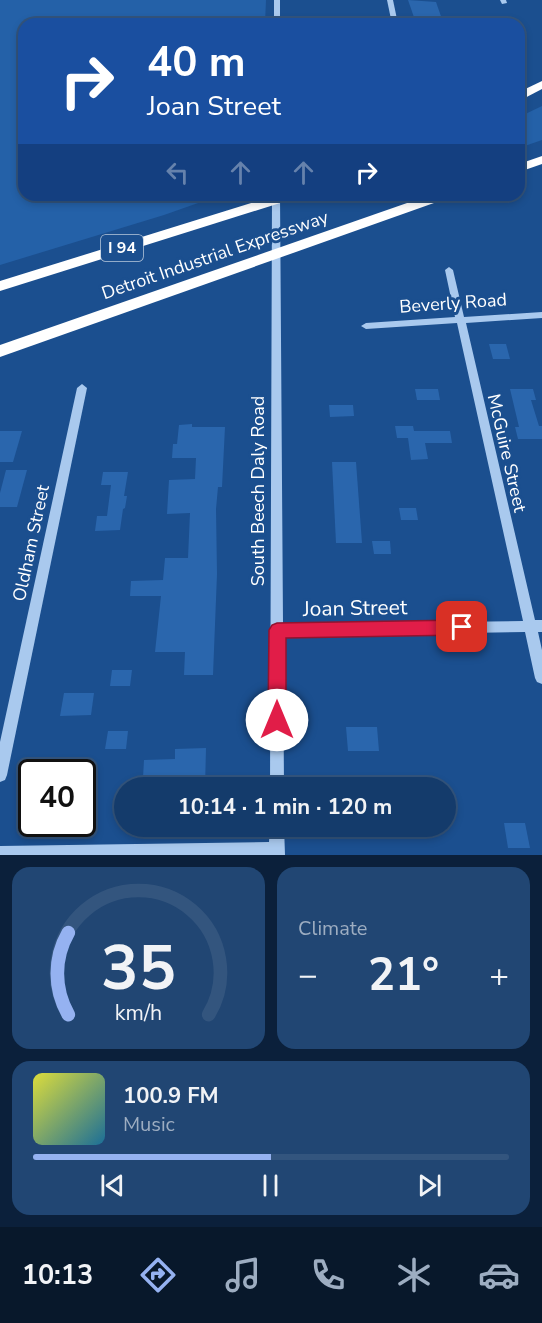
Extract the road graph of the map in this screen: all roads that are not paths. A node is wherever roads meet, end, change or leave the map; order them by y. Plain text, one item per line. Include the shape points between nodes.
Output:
1 (277, 0) edge
2 (390, 0) edge
3 (277, 18) edge
4 (394, 18) edge
5 (542, 84) edge
6 (525, 94) edge
7 (542, 160) edge
8 (525, 166) edge
9 (273, 201) edge
10 (276, 201) edge
11 (426, 201) edge
12 (449, 270) dead end
13 (0, 286) edge
14 (542, 315) edge
15 (459, 319) junction
16 (366, 326) dead end
17 (0, 351) edge
18 (82, 388) dead end
19 (536, 626) edge
20 (277, 630) junction
21 (542, 678) edge
22 (0, 775) edge
23 (277, 777) edge
24 (277, 852) edge
25 (0, 854) edge

1 - 3 street
2 - 4 street
5 - 6 highway
7 - 8 highway
9 - 13 highway, Detroit Industrial Expressway / I 94
10 - 20 street, South Beech Daly Road
11 - 17 highway, Detroit Industrial Expressway
12 - 15 street, McGuire Street
14 - 15 street, Beverly Road
15 - 16 street, Beverly Road
15 - 19 street, McGuire Street
18 - 22 street, Oldham Street
19 - 20 street, Joan Street
19 - 21 street, McGuire Street
20 - 23 street, South Beech Daly Road
24 - 25 street

